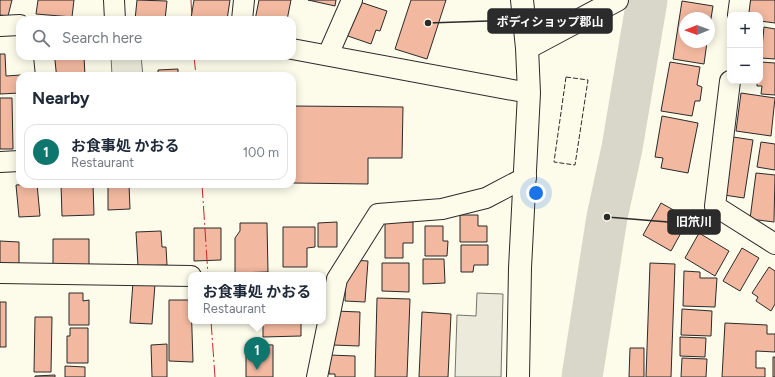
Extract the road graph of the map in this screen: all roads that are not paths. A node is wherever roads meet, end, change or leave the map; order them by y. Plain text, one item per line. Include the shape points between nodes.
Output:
1 (114, 0) edge
2 (244, 0) edge
3 (352, 0) edge
4 (522, 0) edge
5 (740, 0) edge
6 (615, 1) edge
7 (738, 12) edge
8 (115, 16) edge
9 (242, 16) edge
10 (16, 25) edge
11 (0, 26) edge
12 (527, 48) junction
13 (296, 50) edge
14 (328, 55) junction
15 (44, 60) edge
16 (46, 72) edge
17 (730, 84) edge
18 (529, 93) junction
19 (16, 161) edge
20 (0, 162) edge
21 (526, 177) junction
22 (775, 244) edge
23 (0, 273) edge
24 (188, 276) edge
25 (330, 279) edge
26 (326, 309) edge
27 (324, 324) edge
28 (317, 377) edge
29 (518, 377) edge

1 - 8 street
2 - 9 street
3 - 14 street
4 - 12 street
5 - 7 street
6 - 12 street
10 - 11 street
12 - 18 street
13 - 14 street
14 - 18 street
15 - 16 street
17 - 22 street via 715,206
18 - 21 street
19 - 20 street
21 - 25 street via 486,198 449,207 378,214
21 - 29 street via 520,268
23 - 24 street
25 - 26 street
27 - 28 street

